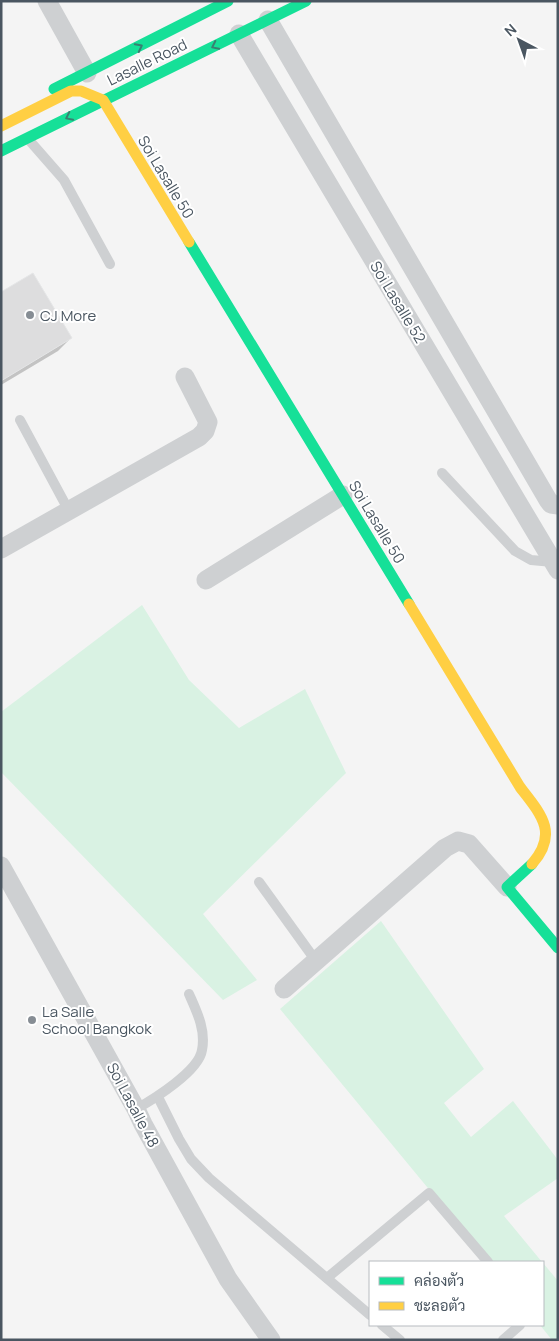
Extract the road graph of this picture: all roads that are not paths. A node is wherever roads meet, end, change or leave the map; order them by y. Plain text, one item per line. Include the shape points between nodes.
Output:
1 (47, 1) edge
2 (228, 1) edge
3 (306, 1) edge
4 (196, 8) edge
5 (253, 23) junction
6 (120, 56) junction
7 (114, 68) dead end
8 (87, 73) junction
9 (102, 100) junction
10 (1, 116) edge
11 (1, 126) edge
12 (27, 138) junction
13 (1, 151) edge
14 (110, 264) dead end
15 (185, 377) dead end
16 (20, 420) dead end
17 (442, 474) dead end
18 (343, 495) junction
19 (558, 505) edge
20 (69, 511) junction
21 (1, 549) edge
22 (555, 566) edge
23 (206, 580) dead end
24 (1, 866) edge
25 (259, 882) dead end
26 (507, 887) junction
27 (558, 948) edge
28 (316, 961) junction
29 (284, 989) dead end
30 (189, 994) dead end
31 (158, 1097) junction
32 (136, 1108) junction
33 (487, 1261) edge
34 (327, 1278) junction
35 (369, 1314) edge
36 (383, 1326) edge
37 (519, 1326) edge
38 (271, 1340) edge
39 (400, 1340) edge
40 (503, 1340) edge

1 - 8 street
2 - 4 street, Lasalle Road
3 - 5 street, Lasalle Road
6 -> 4 street, Lasalle Road
5 -> 9 street, Lasalle Road
5 - 19 street via 548,500
5 - 22 street, Soi Lasalle 52
6 - 7 street
6 - 8 street, Lasalle Road
8 - 10 street, Lasalle Road
9 - 11 street via 81,91 71,91
9 -> 12 street, Lasalle Road
9 - 18 street, Soi Lasalle 50
12 - 13 street, Lasalle Road
12 - 14 lane via 64,180
15 - 20 street via 208,422 205,431 190,443
16 - 20 lane
17 - 22 lane via 515,551
18 - 23 street
18 - 26 street, Soi Lasalle 50 via 547,828 545,848
20 - 21 street
24 - 32 street, Soi Lasalle 48
25 - 28 lane
26 - 27 street
26 - 28 street via 469,844 458,841 445,848
28 - 29 street
30 - 31 lane via 200,1017 202,1052 189,1071
31 - 32 lane
31 - 34 lane via 179,1139 209,1178
32 - 38 street, Soi Lasalle 48 via 228,1279
33 - 34 lane via 429,1193
34 - 35 lane
36 - 39 lane
37 - 40 lane

